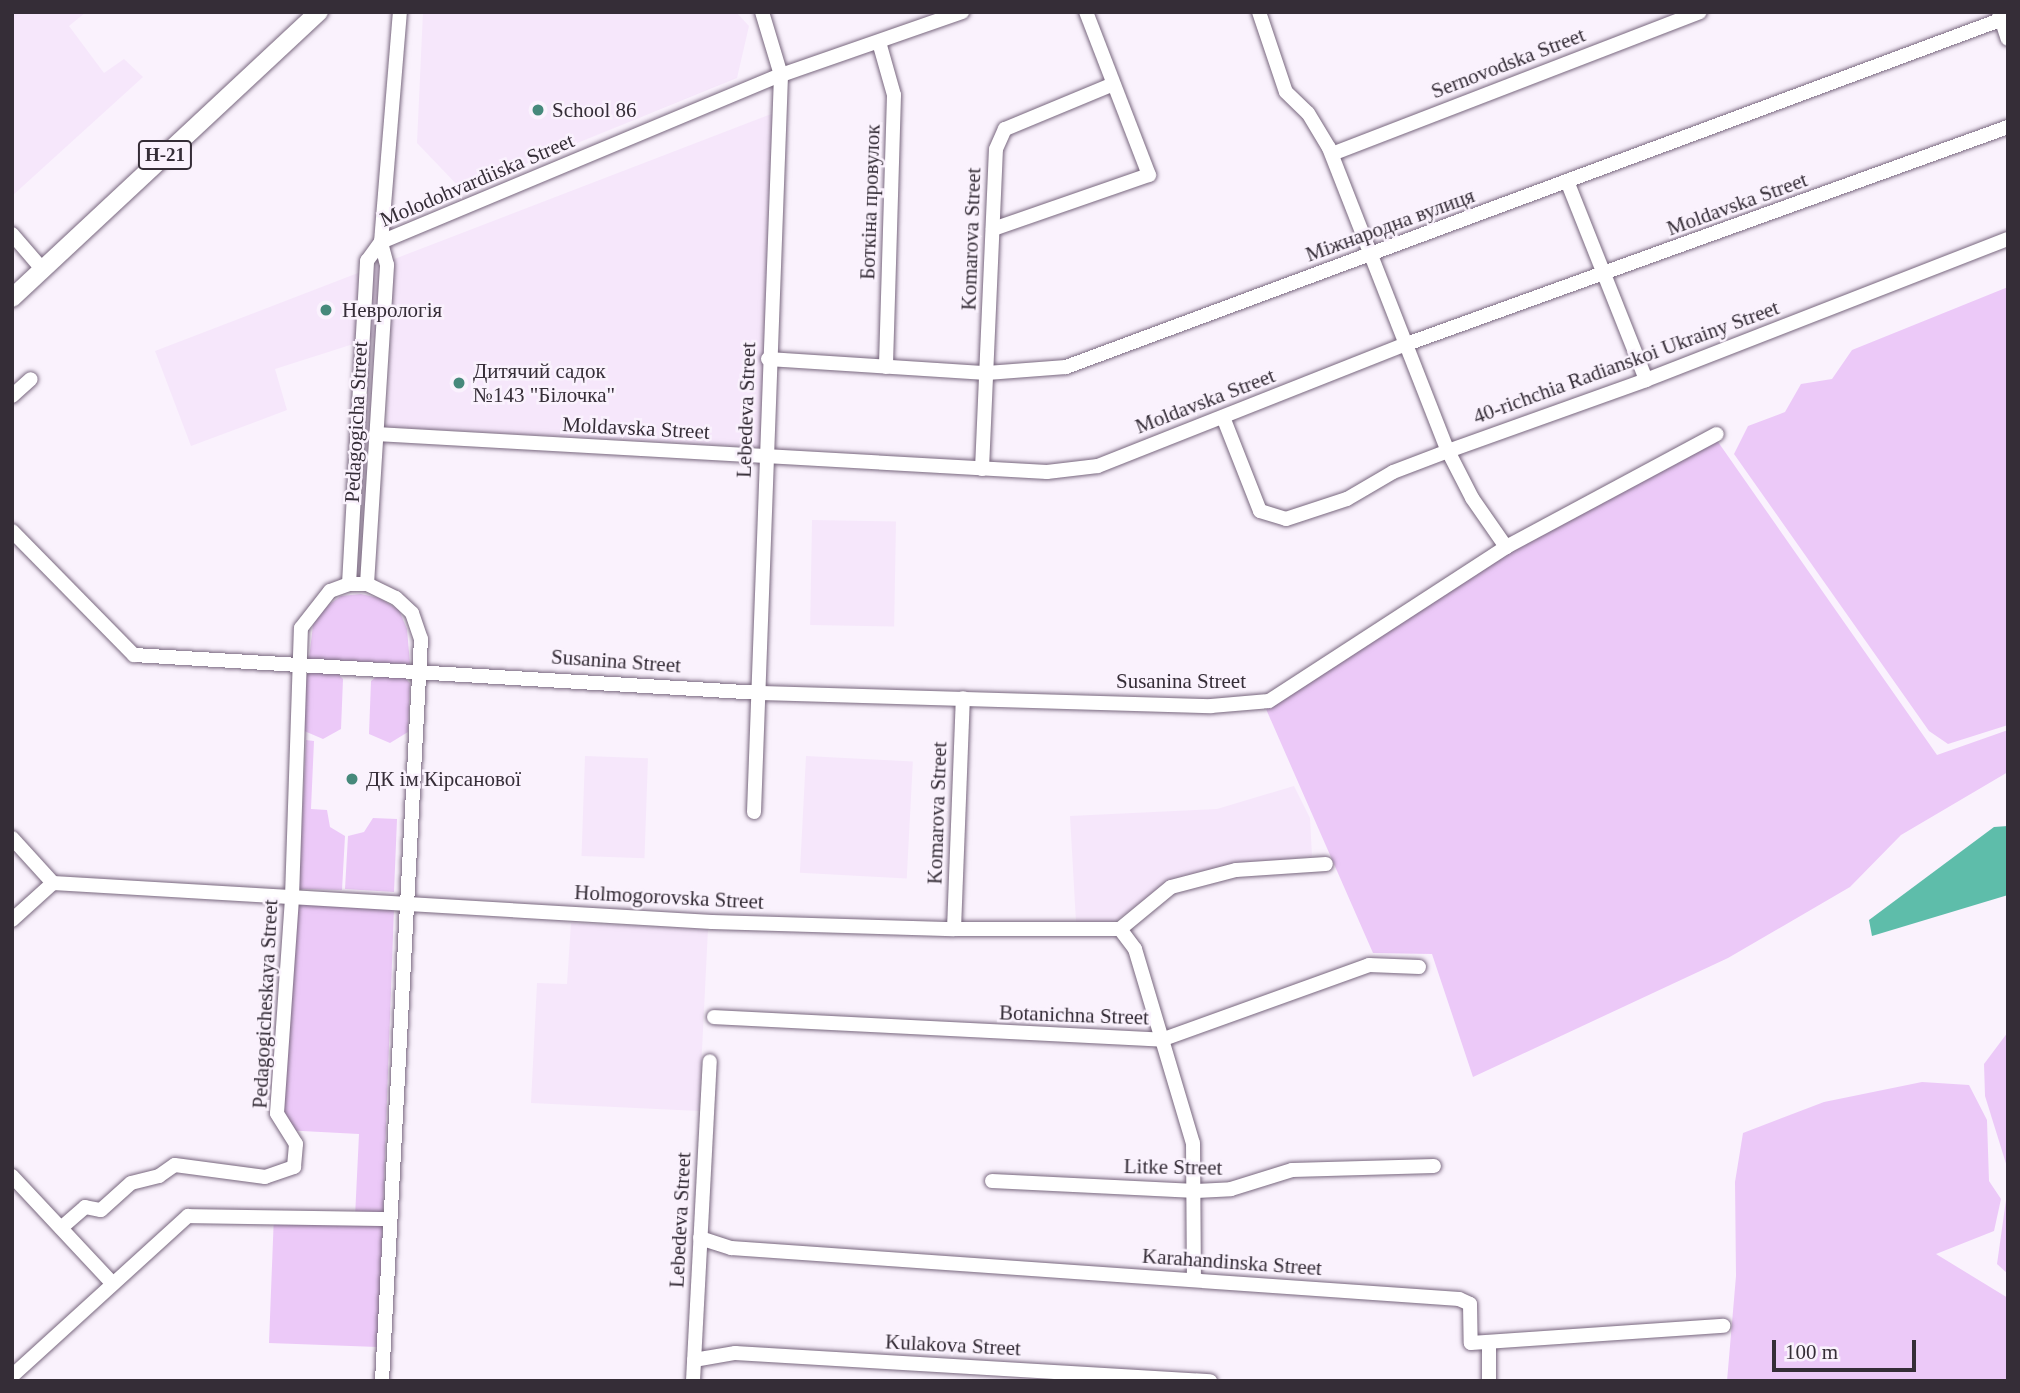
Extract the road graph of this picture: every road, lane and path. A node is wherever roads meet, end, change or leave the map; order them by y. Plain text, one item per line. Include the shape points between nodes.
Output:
1 (319, 12) edge
2 (400, 12) edge
3 (762, 12) edge
4 (962, 12) edge
5 (1086, 12) edge
6 (1259, 12) edge
7 (1700, 12) edge
8 (2002, 16) edge
9 (2008, 39) edge
10 (879, 41) junction
11 (781, 75) junction
12 (1111, 85) junction
13 (2008, 127) edge
14 (1332, 154) junction
15 (1567, 181) junction
16 (993, 229) junction
17 (12, 234) edge
18 (2008, 239) edge
19 (381, 242) junction
20 (1369, 256) junction
21 (367, 261) joint
22 (43, 270) junction
23 (1604, 274) junction
24 (12, 298) edge
25 (1405, 345) junction
26 (768, 359) junction
27 (886, 367) junction
28 (987, 373) junction
29 (31, 379) dead end
30 (1646, 380) junction
31 (12, 396) edge
32 (1223, 417) junction
33 (376, 434) junction
34 (1717, 434) dead end
35 (1448, 451) junction
36 (765, 456) junction
37 (982, 469) junction
38 (12, 531) edge
39 (1506, 547) junction
40 (349, 584) junction
41 (368, 584) junction
42 (297, 664) junction
43 (418, 670) junction
44 (761, 692) junction
45 (963, 698) junction
46 (754, 812) dead end
47 (12, 838) edge
48 (1326, 864) dead end
49 (53, 883) junction
50 (292, 897) junction
51 (406, 903) junction
52 (12, 920) edge
53 (954, 929) junction
54 (1120, 929) junction
55 (1419, 967) dead end
56 (714, 1017) dead end
57 (1161, 1040) junction
58 (710, 1062) dead end
59 (1434, 1166) dead end
60 (12, 1176) edge
61 (992, 1181) dead end
62 (1196, 1191) junction
63 (390, 1219) junction
64 (61, 1228) junction
65 (700, 1238) junction
66 (1194, 1280) junction
67 (112, 1283) junction
68 (1723, 1326) dead end
69 (1489, 1343) junction
70 (694, 1360) junction
71 (12, 1376) edge
72 (382, 1381) edge
73 (693, 1381) edge
74 (1210, 1381) edge
75 (1489, 1381) edge

1 - 22 main road, Н-21
2 - 19 street, Pedagogicha Street
3 - 11 street, Lebedeva Street
4 - 10 street, Molodohvardiiska Street
5 - 12 street
6 - 14 street via 1286,92 1308,113
7 - 14 street, Sernovodska Street
8 - 9 street
8 - 15 street, Міжнародна вулиця
10 - 11 street, Molodohvardiiska Street
10 - 27 street, Боткіна провулок via 894,95
11 - 19 street, Molodohvardiiska Street
11 - 26 street, Lebedeva Street
12 - 16 street, Komarova Street via 1005,129 996,149
12 - 16 street via 1149,175
13 - 23 street, Moldavska Street
14 - 20 street
15 - 20 street, Міжнародна вулиця
15 - 23 street
16 - 28 street, Komarova Street
17 - 22 street
18 - 30 street, 40-richchia Radianskoi Ukrainy Street
19 - 21 street, Molodohvardiiska Street
19 - 33 street, Pedagogicha Street via 387,265
20 - 25 street
20 - 28 street, Міжнародна вулиця via 1066,367
21 - 40 street, Pedagogicha Street
22 - 24 main road, Н-21
23 - 25 street, Moldavska Street
23 - 30 street
25 - 32 street, Moldavska Street
25 - 35 street
26 - 27 street, Міжнародна вулиця
26 - 36 street, Lebedeva Street
27 - 28 street, Міжнародна вулиця
28 - 37 street, Komarova Street
29 - 31 street
30 - 35 street, 40-richchia Radianskoi Ukrainy Street
32 - 35 street, 40-richchia Radianskoi Ukrainy Street via 1261,511 1286,519 1347,499 1393,472
32 - 37 street, Moldavska Street via 1098,466 1047,472
33 - 36 street, Moldavska Street
33 - 41 street, Pedagogicha Street
34 - 39 street
35 - 39 street
36 - 37 street, Moldavska Street
36 - 44 street, Lebedeva Street
38 - 42 street, Susanina Street via 134,655
39 - 45 street, Susanina Street via 1269,701 1211,706
40 - 41 street
40 - 42 street via 330,591 312,608 301,628
41 - 43 street via 397,598 412,614 421,639
42 - 43 street, Susanina Street
42 - 50 street, Pedagogicheskaya Street
43 - 44 street, Susanina Street
43 - 51 street
44 - 45 street, Susanina Street
44 - 46 street, Lebedeva Street
45 - 53 street, Komarova Street
47 - 49 street
48 - 54 street via 1236,870 1171,887
49 - 50 street, Holmogorovska Street
49 - 52 street
50 - 51 street, Holmogorovska Street
50 - 64 street, Pedagogicheskaya Street via 277,1113 296,1144 294,1167 265,1177 175,1164 159,1176 131,1184 101,1210 85,1207
51 - 53 street, Holmogorovska Street via 712,922
51 - 63 street
53 - 54 street, Holmogorovska Street
54 - 57 street via 1135,949
55 - 57 street, Botanichna Street via 1369,965
56 - 57 street, Botanichna Street
57 - 62 street via 1193,1143
58 - 65 street, Lebedeva Street
59 - 62 street, Litke Street via 1292,1170 1231,1189
60 - 64 street
61 - 62 street, Litke Street
62 - 66 street
63 - 67 street via 188,1216
63 - 72 street
64 - 67 street
65 - 66 street, Karahandinska Street via 731,1248
65 - 70 street, Lebedeva Street
66 - 69 street, Karahandinska Street via 1459,1299 1470,1304 1471,1343
67 - 71 street
68 - 69 street
69 - 75 street
70 - 73 street, Lebedeva Street
70 - 74 street, Kulakova Street via 735,1353

